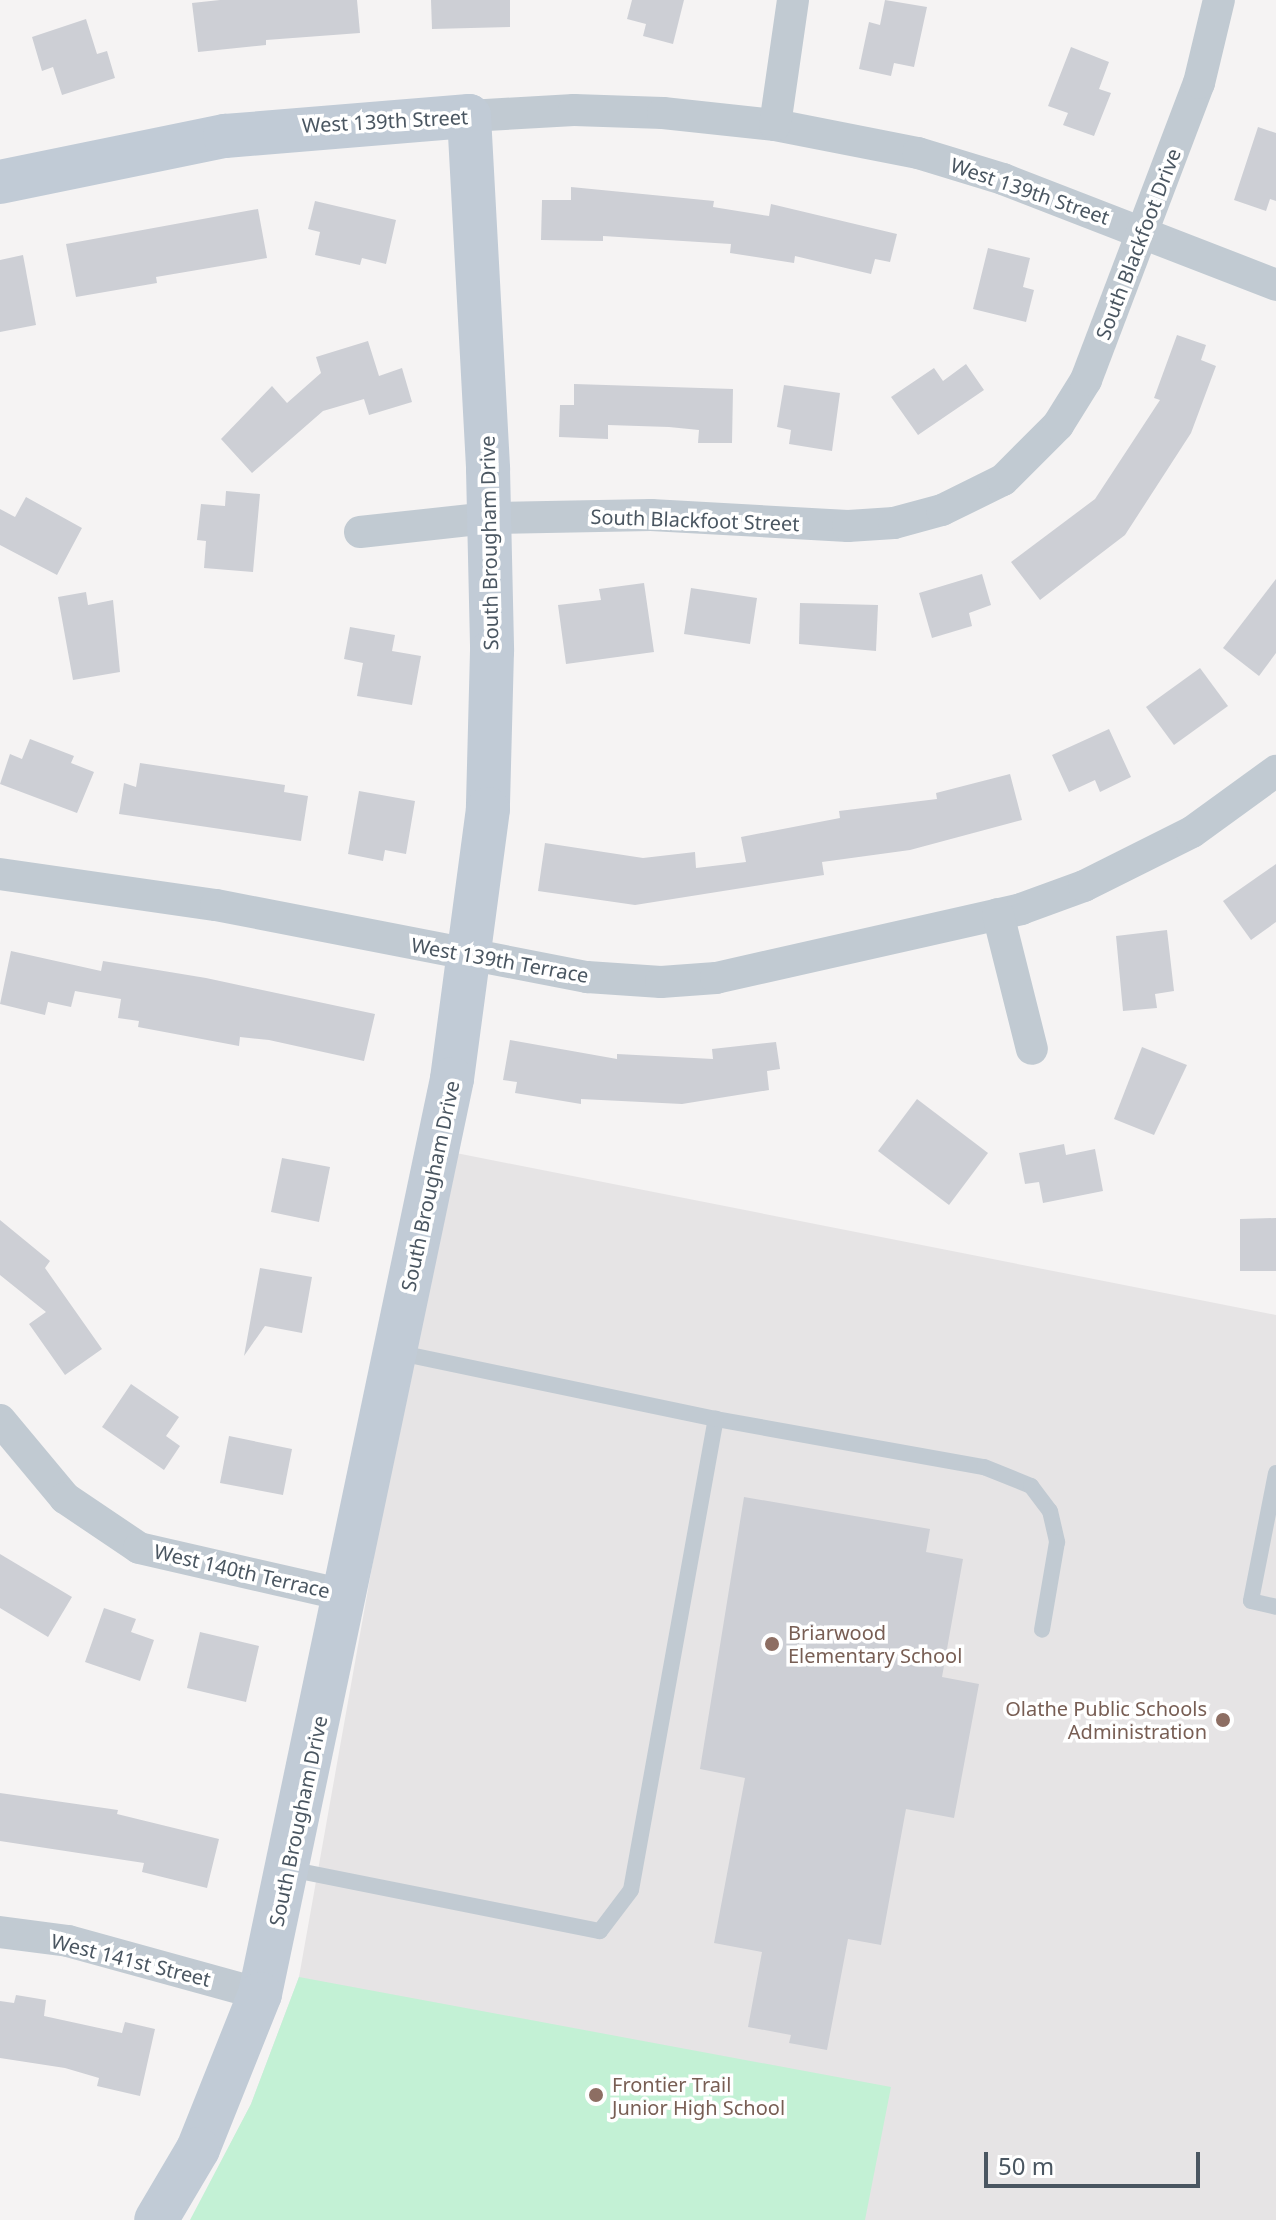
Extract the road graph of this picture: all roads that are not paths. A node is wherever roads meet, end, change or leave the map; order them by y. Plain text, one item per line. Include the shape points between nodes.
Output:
1 (793, 0) edge
2 (1219, 0) edge
3 (469, 116) junction
4 (775, 125) junction
5 (0, 182) edge
6 (1143, 232) junction
7 (1276, 285) edge
8 (1017, 466) joint
9 (489, 518) junction
10 (360, 532) dead end
11 (1276, 771) edge
12 (0, 874) edge
13 (998, 914) junction
14 (469, 955) junction
15 (1032, 1049) dead end
16 (395, 1352) junction
17 (716, 1419) junction
18 (0, 1420) edge
19 (1276, 1473) edge
20 (344, 1595) junction
21 (1276, 1607) edge
22 (1042, 1630) dead end
23 (289, 1869) junction
24 (0, 1932) edge
25 (260, 1994) junction
26 (156, 2220) edge

1 - 4 street
2 - 6 street, South Blackfoot Drive via 1199,83
3 - 4 street, West 139th Street via 620,110
3 - 5 street, West 139th Street via 239,134
3 - 9 street, South Brougham Drive
4 - 6 street, West 139th Street via 918,153
6 - 7 street, West 139th Street
6 - 8 street, South Blackfoot Drive via 1075,403
8 - 9 street, South Blackfoot Street via 973,497 894,523 848,526 651,515
9 - 10 street, South Blackfoot Street
9 - 14 street, South Brougham Drive via 488,809
11 - 13 street, West 139th Terrace via 1192,832 1084,886
12 - 14 street, West 139th Terrace via 216,905
13 - 14 street, West 139th Terrace via 716,978 624,981
13 - 15 street
14 - 16 street, South Brougham Drive via 452,1079
16 - 17 lane
16 - 20 street, South Brougham Drive
17 - 22 lane via 984,1467 1031,1486 1050,1511 1057,1542
17 - 23 lane via 631,1890 600,1931
18 - 20 street, West 140th Terrace via 65,1498 139,1548
19 - 21 lane via 1251,1601
20 - 23 street, South Brougham Drive
23 - 25 street, South Brougham Drive
24 - 25 street, West 141st Street via 68,1941
25 - 26 street, South Brougham Drive via 198,2149

